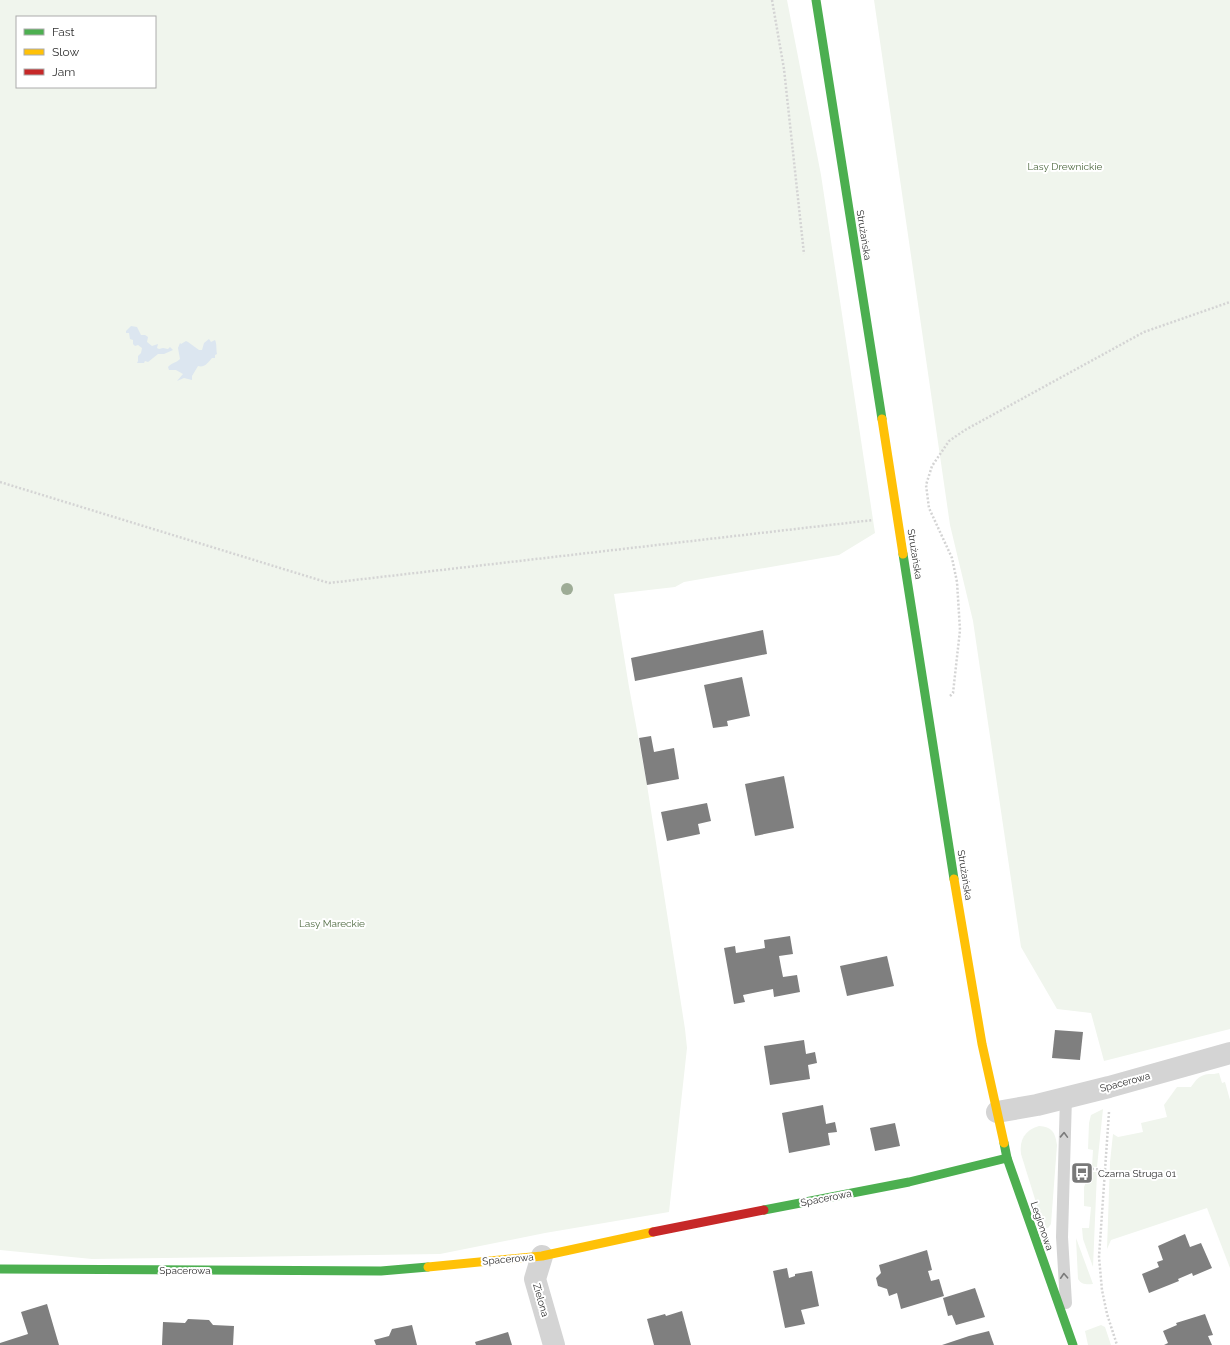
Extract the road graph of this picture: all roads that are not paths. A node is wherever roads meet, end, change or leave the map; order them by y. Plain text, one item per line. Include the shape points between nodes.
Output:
1 (816, 0) edge
2 (1230, 1053) edge
3 (1066, 1097) junction
4 (996, 1112) junction
5 (1007, 1158) junction
6 (542, 1256) junction
7 (0, 1269) edge
8 (1067, 1329) junction
9 (554, 1345) edge
10 (1073, 1345) edge

1 - 4 main road, Strużańska via 966,948
2 - 3 street, Spacerowa
3 - 4 street, Spacerowa
8 -> 3 lane via 1062,1238
4 - 5 main road, Legionowa
5 - 6 main road, Spacerowa via 909,1182 725,1217
5 - 8 main road, Legionowa
6 - 7 main road, Spacerowa via 381,1271
6 - 9 street, Zielona via 535,1279
8 - 10 main road, Legionowa

